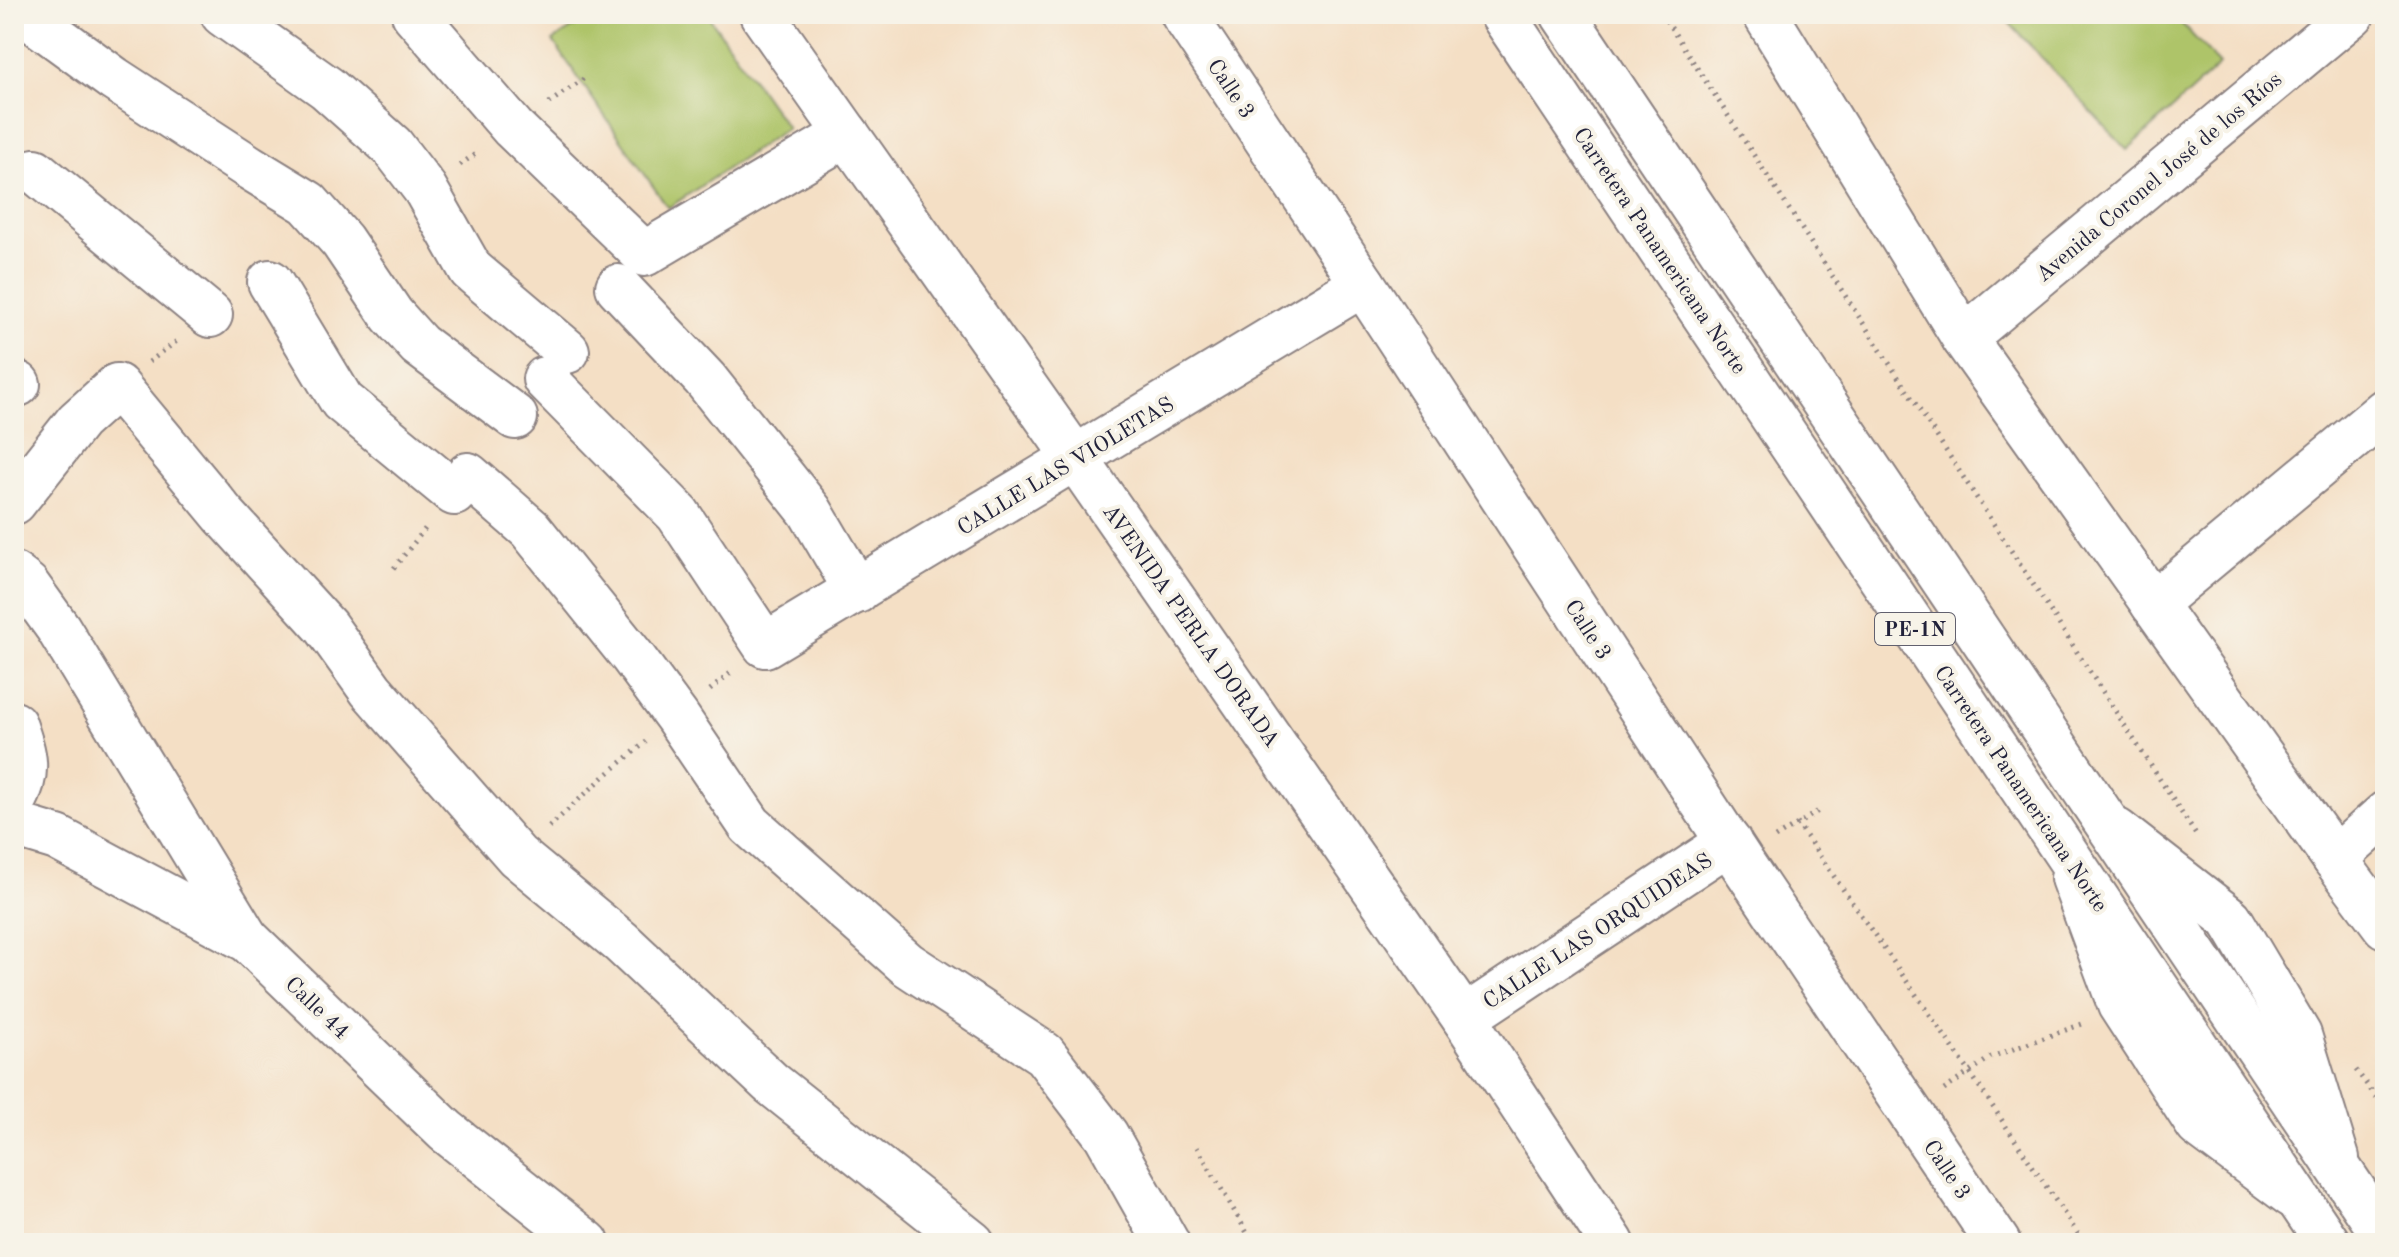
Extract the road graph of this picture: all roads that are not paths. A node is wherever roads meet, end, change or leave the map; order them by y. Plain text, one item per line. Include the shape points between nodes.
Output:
1 (25, 14) edge
2 (223, 14) edge
3 (414, 14) edge
4 (762, 14) edge
5 (1183, 14) edge
6 (1502, 14) edge
7 (1563, 14) edge
8 (1765, 14) edge
9 (2352, 14) edge
10 (847, 134) junction
11 (35, 171) dead end
12 (270, 282) dead end
13 (1363, 284) junction
14 (618, 287) dead end
15 (210, 315) dead end
16 (1964, 338) junction
17 (2385, 411) edge
18 (515, 417) dead end
19 (1076, 459) junction
20 (14, 502) edge
21 (14, 575) edge
22 (857, 591) junction
23 (2153, 604) junction
24 (14, 724) edge
25 (14, 802) edge
26 (2385, 814) edge
27 (14, 825) edge
28 (1736, 853) junction
29 (2335, 859) junction
30 (2385, 926) edge
31 (248, 940) junction
32 (1464, 1018) junction
33 (2385, 1237) edge
34 (587, 1243) edge
35 (972, 1243) edge
36 (1167, 1243) edge
37 (1612, 1243) edge
38 (1998, 1243) edge
39 (2328, 1243) edge

1 - 18 main road via 114,79 308,203 419,345
2 - 22 main road, CALLE LAS VIOLETAS via 327,88 392,146 425,189 471,270 678,514 765,645
3 - 10 main road via 513,128 644,254
4 - 10 main road, AVENIDA PERLA DORADA
5 - 13 main road, Calle 3
6 - 39 main road, Carretera Panamericana Norte / PE-1N
7 - 33 main road, PE-1N
8 - 16 main road
9 - 16 main road, Avenida Coronel José de los Ríos
10 - 19 main road, AVENIDA PERLA DORADA
11 - 15 main road
12 - 36 main road via 342,401 530,529 632,656 750,825 907,964 1044,1054 1106,1135
13 - 19 main road, CALLE LAS VIOLETAS
13 - 28 main road, Calle 3
14 - 22 main road via 705,379 810,511
16 - 23 main road
17 - 23 main road
19 - 22 main road, CALLE LAS VIOLETAS
19 - 32 main road, AVENIDA PERLA DORADA
20 - 35 main road via 78,421 117,386 517,856 621,942 771,1083
21 - 31 main road via 58,628
23 - 29 main road
24 - 25 main road via 25,754 25,780
26 - 29 main road
27 - 31 main road, Calle 44 via 57,838
28 - 32 main road, CALLE LAS ORQUIDEAS
28 - 38 main road, Calle 3
29 - 30 main road
31 - 34 main road, Calle 44 via 446,1131
32 - 37 main road, AVENIDA PERLA DORADA

